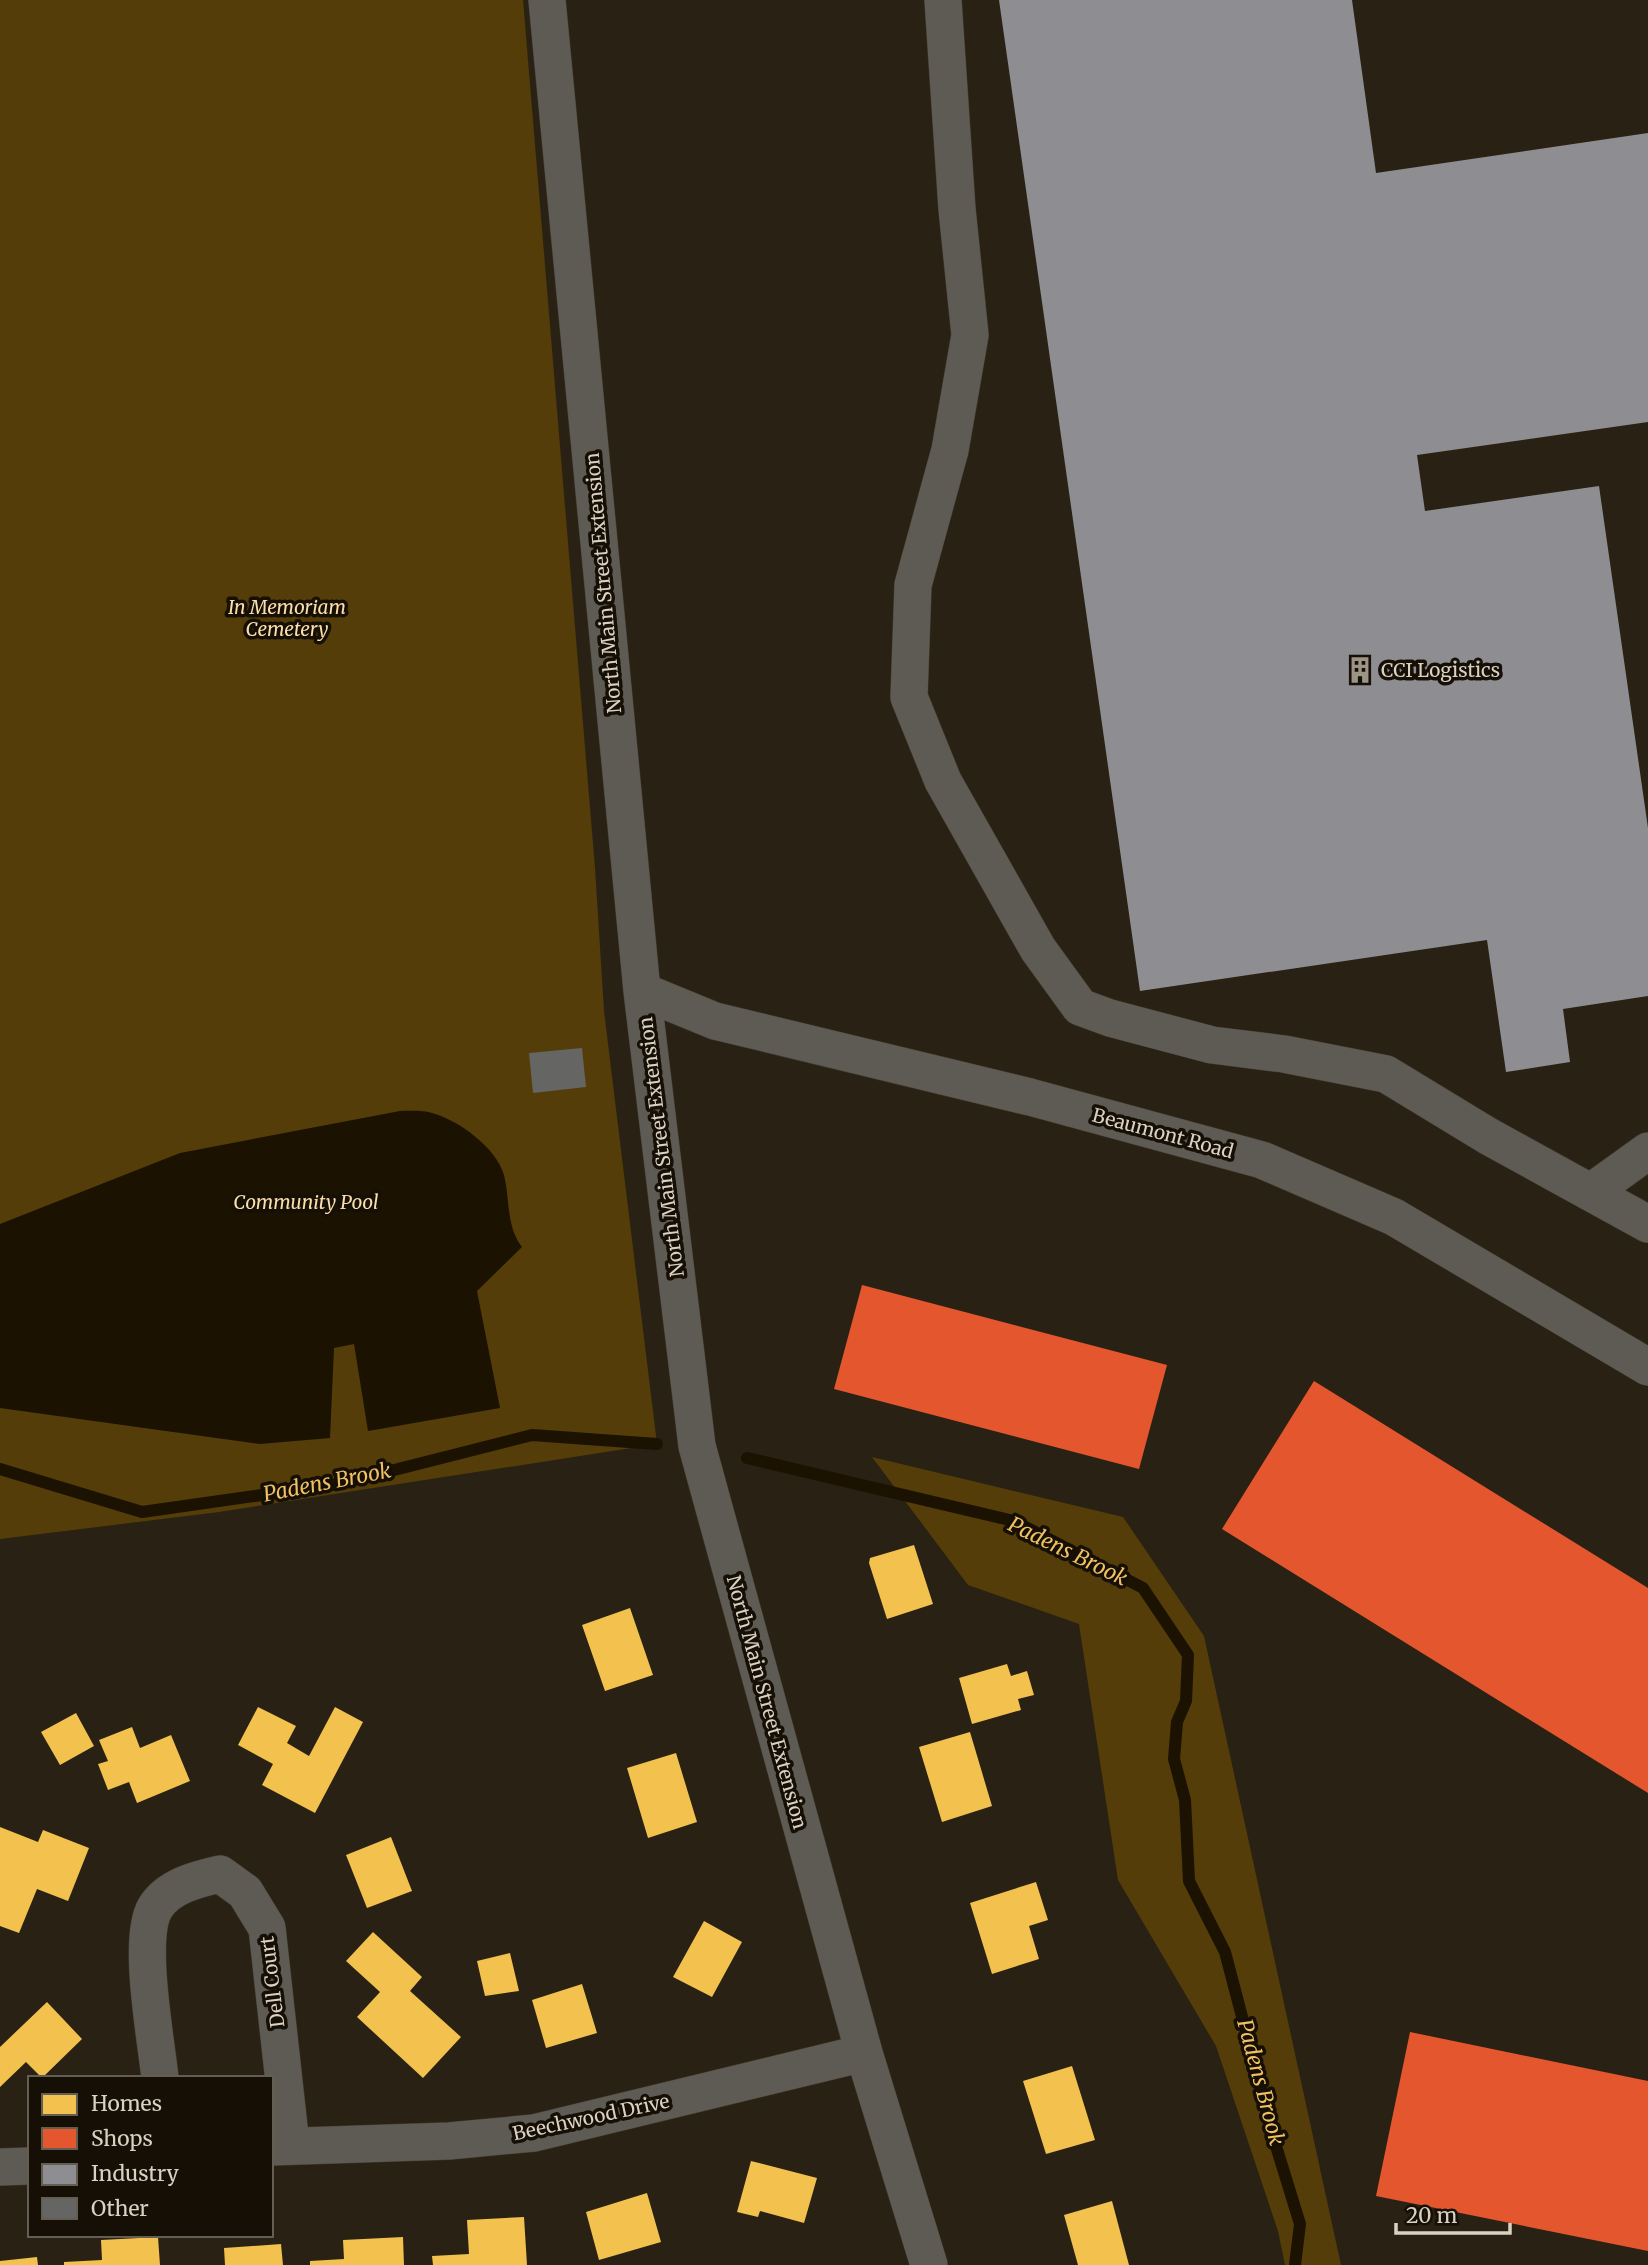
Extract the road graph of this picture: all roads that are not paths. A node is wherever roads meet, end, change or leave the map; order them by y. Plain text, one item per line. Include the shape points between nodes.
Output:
1 (547, 0) edge
2 (943, 0) edge
3 (642, 991) junction
4 (1648, 1151) edge
5 (1591, 1192) junction
6 (1648, 1224) edge
7 (1648, 1367) edge
8 (864, 2053) junction
9 (160, 2076) edge
10 (281, 2146) edge
11 (0, 2166) edge
12 (28, 2166) edge
13 (929, 2265) edge

1 - 3 street, North Main Street Extension
2 - 5 street via 970,335 950,450 913,585 909,697 943,781 1038,949 1080,1007 1212,1045 1386,1074
3 - 7 street, Beaumont Road via 715,1021 1030,1097 1262,1160 1394,1217
3 - 8 street, North Main Street Extension via 697,1446
4 - 5 street
5 - 6 street
8 - 10 street, Beechwood Drive via 534,2133 449,2141
8 - 13 street, North Main Street Extension
9 - 10 street, Dell Court via 146,1938 156,1907 188,1881 220,1874 245,1892 267,1928
11 - 12 street

